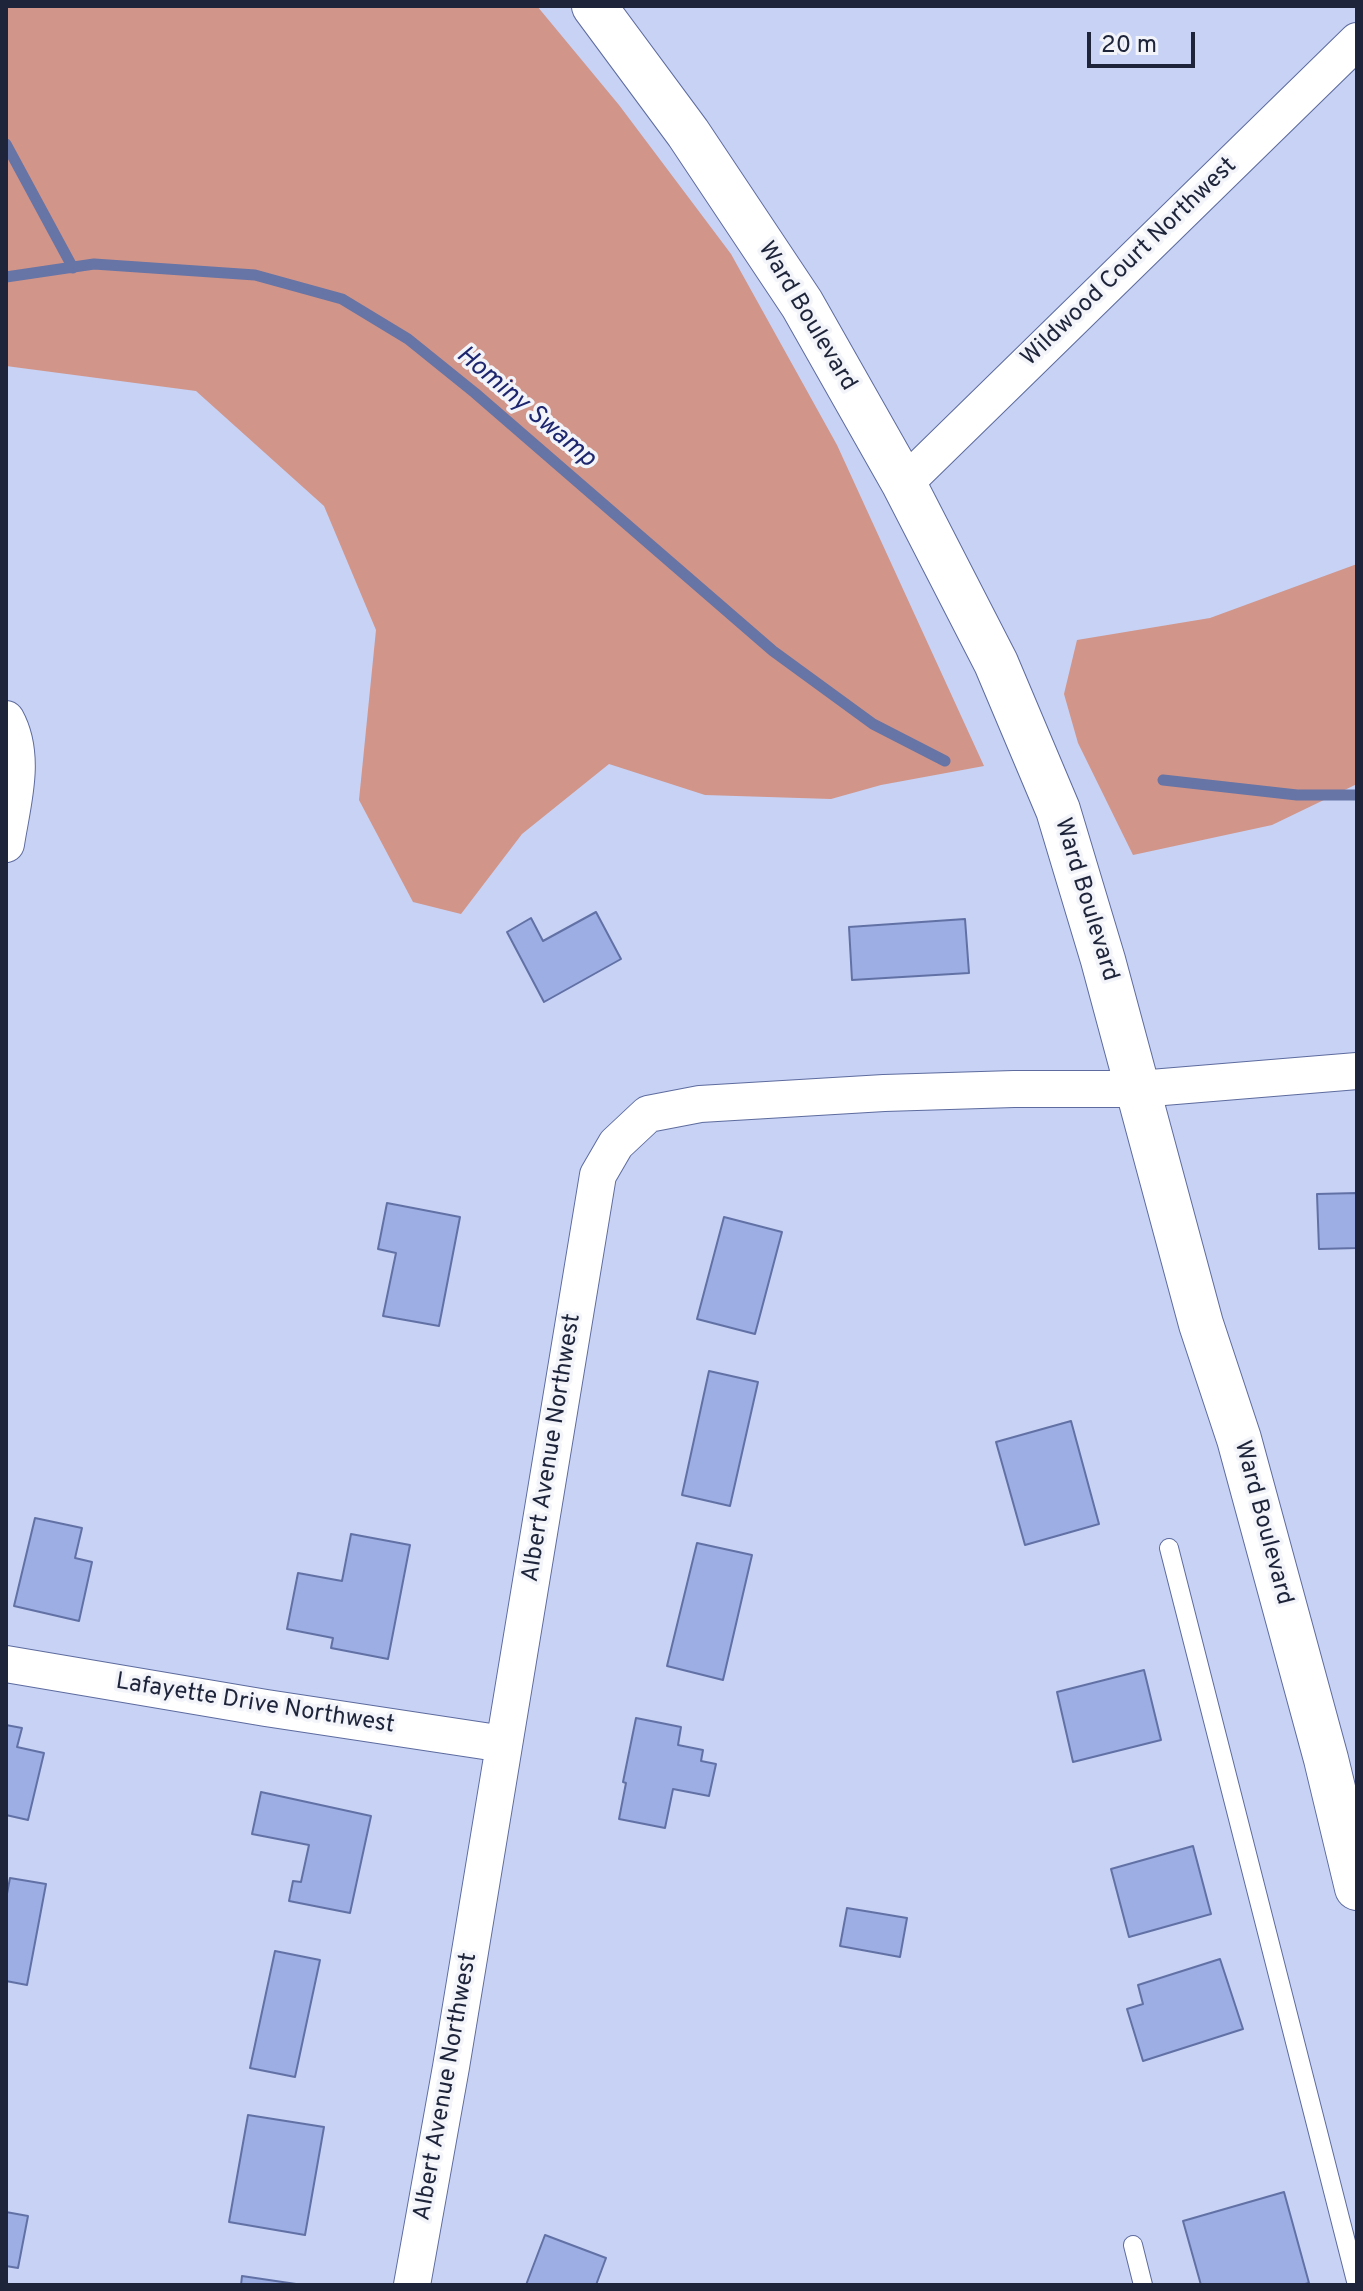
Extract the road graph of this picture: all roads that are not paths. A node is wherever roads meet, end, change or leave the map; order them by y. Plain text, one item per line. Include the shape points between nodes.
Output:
1 (594, 6) edge
2 (1357, 41) edge
3 (904, 484) junction
4 (6, 719) edge
5 (6, 844) edge
6 (1357, 1071) edge
7 (1139, 1089) junction
8 (1169, 1548) dead end
9 (6, 1664) edge
10 (504, 1744) junction
11 (1357, 1888) edge
12 (1133, 2245) dead end
13 (412, 2285) edge
14 (1143, 2285) edge
15 (1357, 2285) edge

1 - 3 main road, Ward Boulevard via 688,133 802,304
2 - 3 street, Wildwood Court Northwest
3 - 7 main road, Ward Boulevard via 996,663 1058,810
4 - 5 street via 18,763
6 - 7 street, Albert Avenue Northwest
7 - 10 street, Albert Avenue Northwest via 898,1093 700,1104 648,1114 616,1144 598,1175
7 - 11 main road, Ward Boulevard via 1201,1324 1239,1439
8 - 15 lane
9 - 10 street, Lafayette Drive Northwest
10 - 13 street, Albert Avenue Northwest
12 - 14 lane

